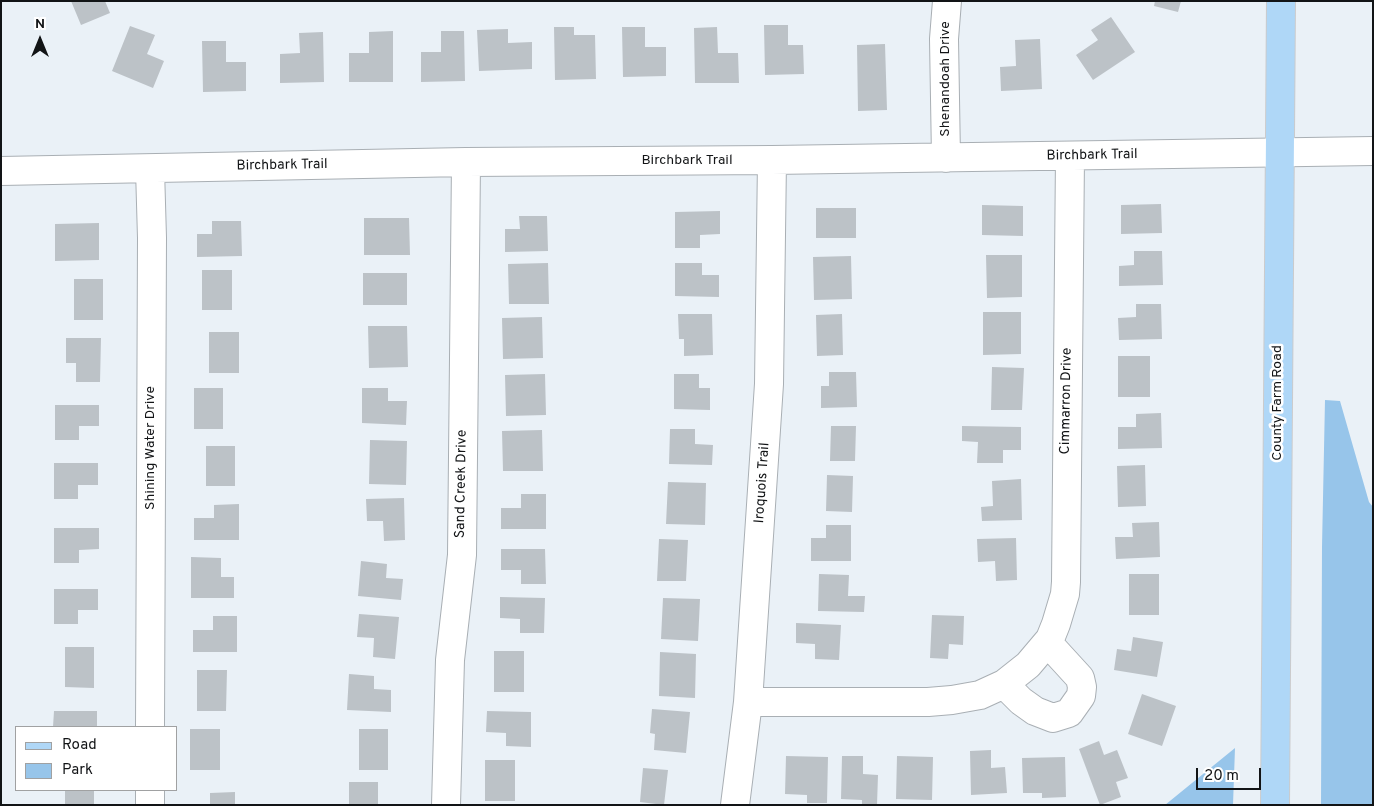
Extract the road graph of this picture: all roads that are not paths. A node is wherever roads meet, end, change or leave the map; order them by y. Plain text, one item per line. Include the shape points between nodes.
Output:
1 (947, 1) edge
2 (1282, 1) edge
3 (1373, 151) edge
4 (1280, 153) junction
5 (1070, 156) junction
6 (946, 158) junction
7 (772, 160) junction
8 (466, 162) junction
9 (150, 169) junction
10 (1, 171) edge
11 (1048, 643) junction
12 (1004, 684) junction
13 (748, 702) junction
14 (150, 726) edge
15 (150, 791) edge
16 (150, 805) edge
17 (446, 805) edge
18 (735, 805) edge
19 (1275, 805) edge

1 - 6 street, Shenandoah Drive via 944,39
2 - 4 main road, County Farm Road
3 - 4 street, Birchbark Trail
4 - 5 street, Birchbark Trail
4 - 19 main road, County Farm Road
5 - 6 street, Birchbark Trail
5 - 11 street, Cimmarron Drive via 1066,582
6 - 7 street, Birchbark Trail
7 - 8 street, Birchbark Trail
7 - 13 street, Iroquois Trail via 769,384
8 - 9 street, Birchbark Trail
8 - 17 street, Sand Creek Drive via 462,555 450,660
9 - 10 street, Birchbark Trail
9 - 14 street, Shining Water Drive
11 - 12 street, Cimmarron Drive
11 - 12 street via 1080,678 1081,696 1069,713 1053,718 1035,711
12 - 13 street, Cimmarron Drive via 980,695 928,702
13 - 18 street, Iroquois Trail
15 - 16 street

